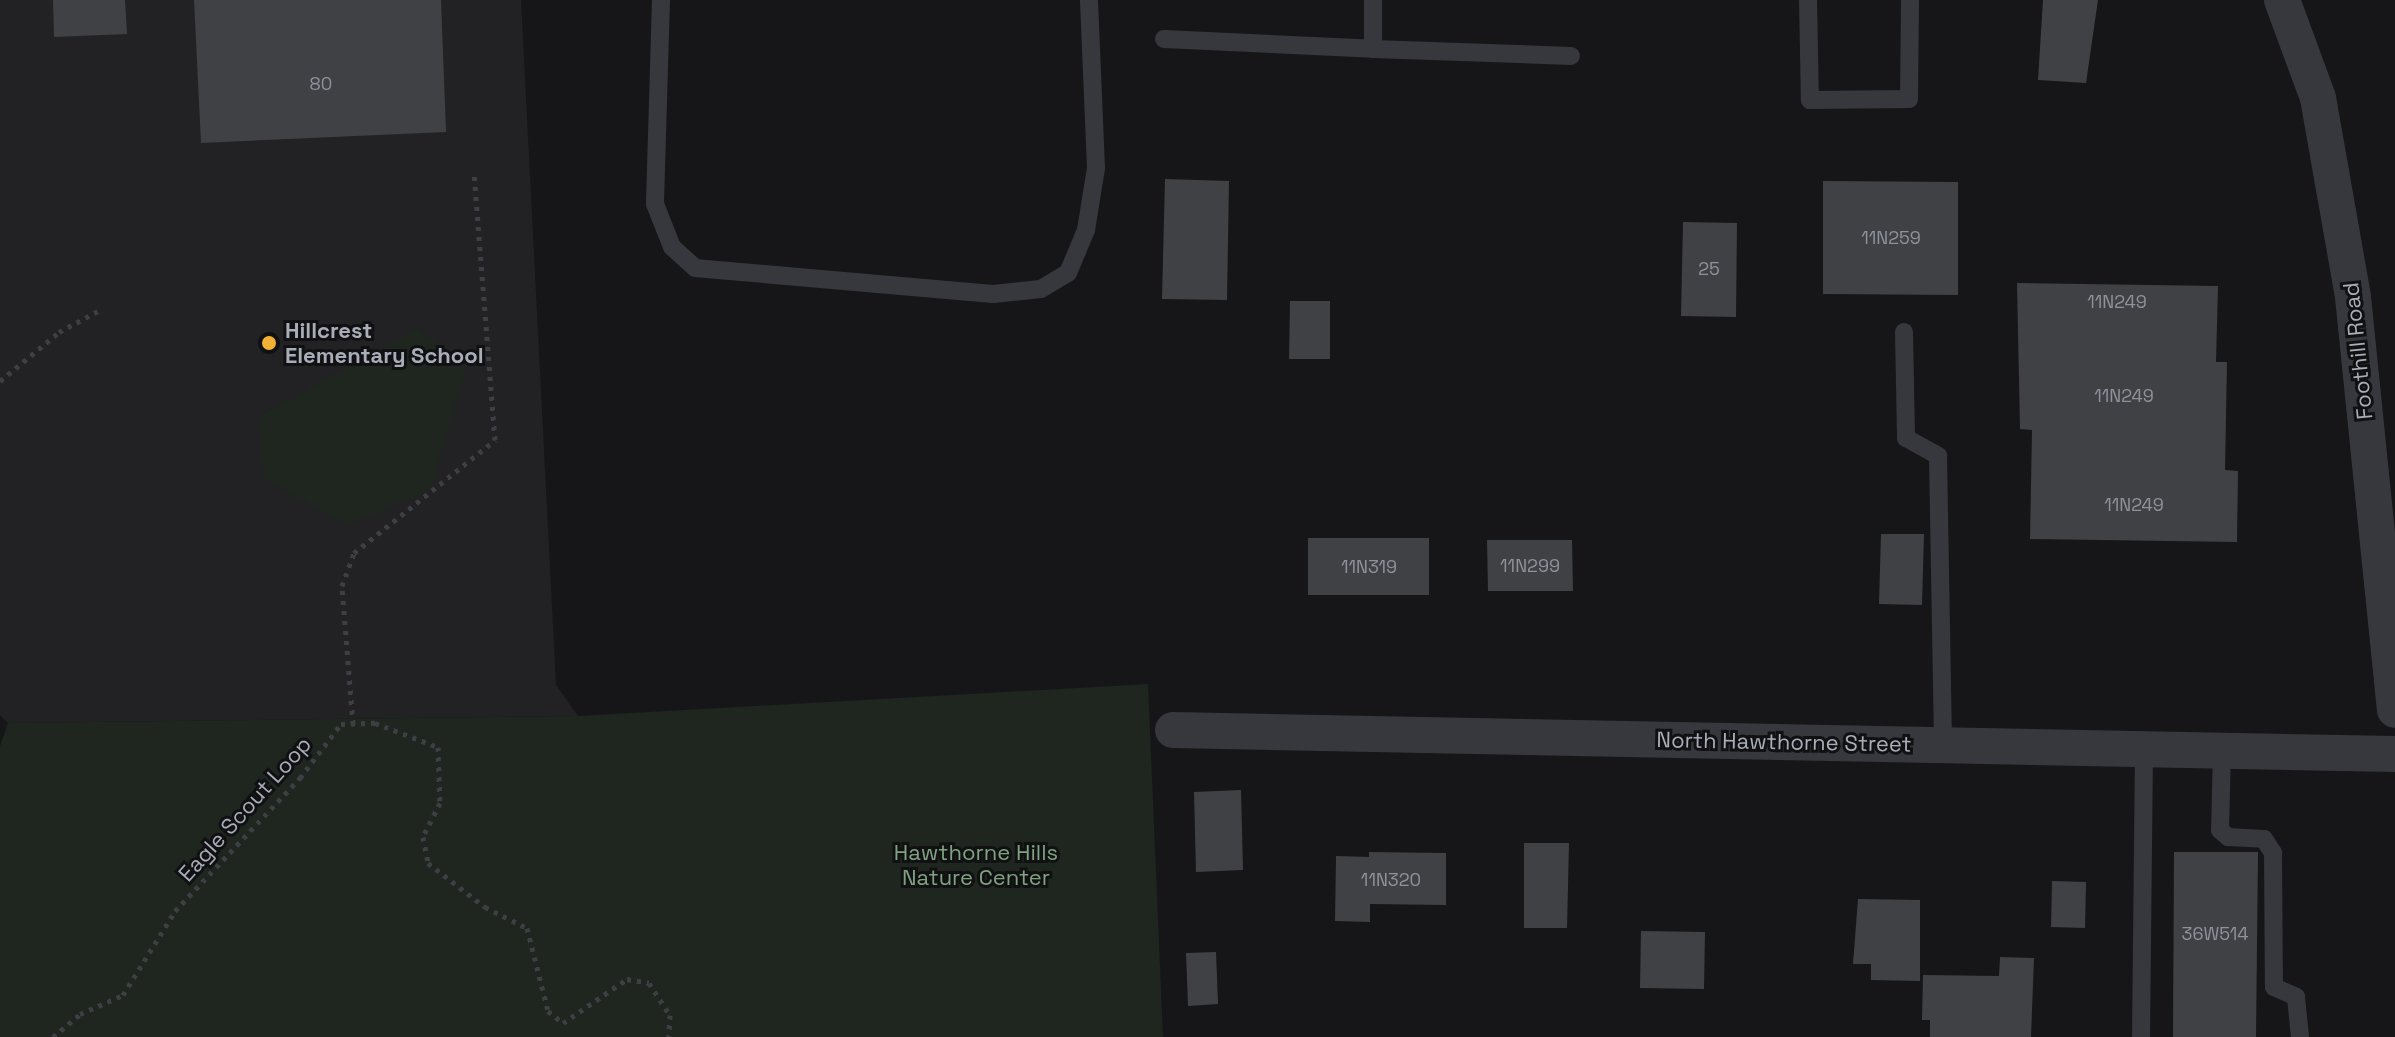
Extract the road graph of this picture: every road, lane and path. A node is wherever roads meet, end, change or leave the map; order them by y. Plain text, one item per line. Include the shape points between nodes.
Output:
1 (661, 0) edge
2 (1089, 0) edge
3 (1373, 0) edge
4 (1808, 0) edge
5 (1910, 0) edge
6 (2282, 0) edge
7 (1164, 39) dead end
8 (1373, 49) junction
9 (1571, 56) dead end
10 (474, 173) dead end
11 (98, 311) dead end
12 (1904, 332) dead end
13 (0, 381) edge
14 (2395, 710) edge
15 (353, 724) junction
16 (1173, 730) dead end
17 (1943, 745) junction
18 (2144, 749) junction
19 (2222, 750) junction
20 (2395, 754) edge
21 (53, 1037) edge
22 (669, 1037) edge
23 (2141, 1037) edge
24 (2300, 1037) edge

1 - 2 lane via 655,204 672,247 695,268 993,294 1041,289 1068,273 1086,230 1096,168
3 - 8 lane
4 - 5 lane via 1810,100 1909,99
6 - 14 street, Foothill Road via 2318,98 2353,297
7 - 8 lane
8 - 9 lane
10 - 15 path via 495,440 354,553 342,586
11 - 13 path via 59,332
12 - 17 lane via 1906,438 1938,456
15 - 21 path, Eagle Scout Loop via 341,724 300,778 175,911 123,995 80,1014
15 - 22 path via 375,723 438,747 440,803 423,837 428,863 485,907 527,928 548,1011 563,1023 627,979 649,983 670,1015
16 - 17 street, North Hawthorne Street
17 - 18 street, North Hawthorne Street
18 - 19 street, North Hawthorne Street
18 - 23 lane
19 - 20 street, North Hawthorne Street
19 - 24 lane via 2220,830 2228,837 2264,839 2273,853 2274,987 2296,997

